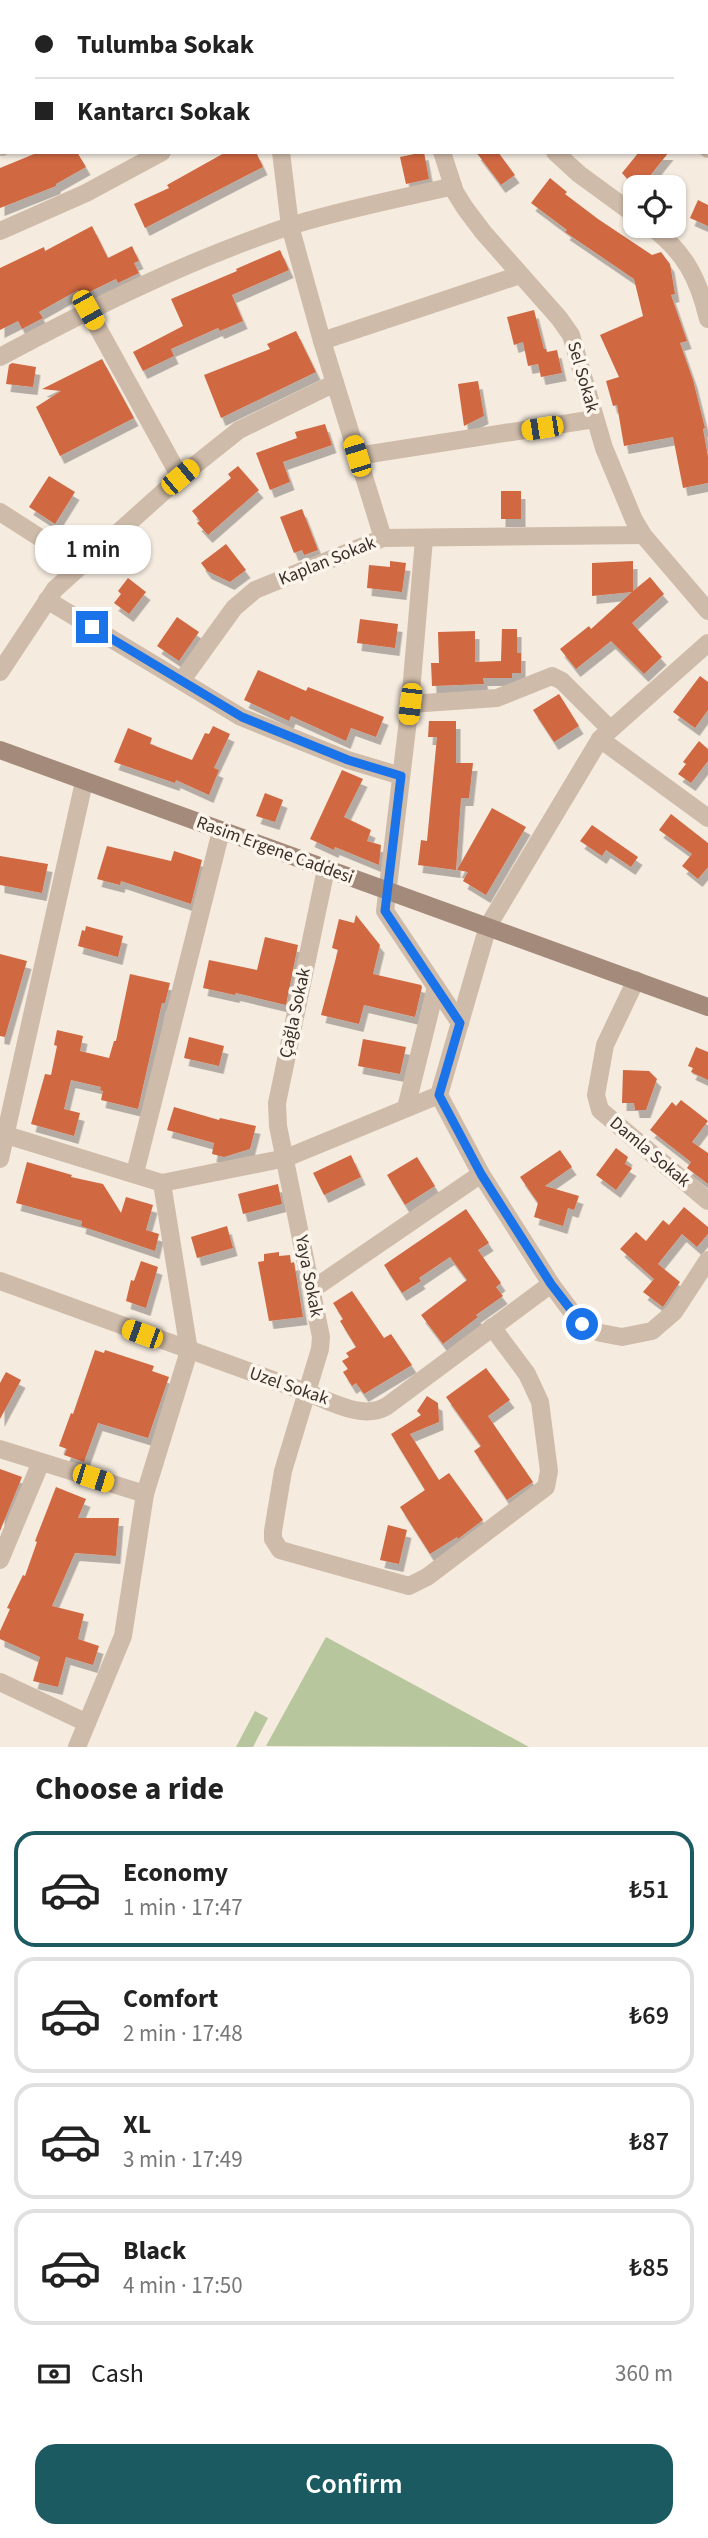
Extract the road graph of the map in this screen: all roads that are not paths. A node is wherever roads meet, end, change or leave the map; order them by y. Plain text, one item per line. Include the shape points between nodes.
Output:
1 (158, 154) edge
2 (281, 154) edge
3 (443, 154) edge
4 (557, 154) edge
5 (453, 186) junction
6 (623, 206) edge
7 (290, 226) junction
8 (0, 231) edge
9 (665, 238) edge
10 (520, 275) junction
11 (88, 310) junction
12 (708, 318) edge
13 (322, 341) junction
14 (0, 357) edge
15 (335, 383) junction
16 (595, 419) junction
17 (357, 456) junction
18 (180, 477) junction
19 (0, 512) edge
20 (643, 535) junction
21 (383, 538) junction
22 (424, 539) junction
23 (81, 564) junction
24 (47, 600) junction
25 (708, 611) edge
26 (706, 649) edge
27 (0, 672) edge
28 (182, 680) junction
29 (410, 704) junction
30 (605, 734) junction
31 (1, 752) edge
32 (401, 776) junction
33 (84, 782) junction
34 (708, 818) edge
35 (221, 831) junction
36 (326, 869) junction
37 (387, 890) junction
38 (488, 926) junction
39 (636, 980) junction
40 (436, 987) junction
41 (708, 1007) edge
42 (460, 1023) junction
43 (439, 1095) junction
44 (406, 1108) junction
45 (3, 1134) edge
46 (286, 1158) junction
47 (0, 1159) edge
48 (135, 1173) junction
49 (481, 1174) junction
50 (162, 1183) junction
51 (708, 1201) edge
52 (708, 1260) edge
53 (0, 1281) edge
54 (551, 1284) junction
55 (313, 1289) junction
56 (492, 1327) junction
57 (189, 1351) junction
58 (306, 1392) junction
59 (0, 1449) edge
60 (41, 1461) junction
61 (145, 1494) junction
62 (0, 1560) edge
63 (0, 1682) edge
64 (87, 1723) junction
65 (77, 1747) edge

1 - 8 street
2 - 7 street
3 - 5 street, Sel Sokak
4 - 6 street
5 - 7 street
5 - 10 street, Sel Sokak via 483,232
7 - 11 street
7 - 13 street
9 - 12 street via 689,265
10 - 13 street
10 - 16 street, Sel Sokak via 571,335
11 - 14 street
11 - 18 street
13 - 15 street
15 - 17 street
15 - 18 street via 239,430
16 - 17 street
16 - 20 street, Sel Sokak via 614,476
17 - 21 street
18 - 23 street
19 - 23 street
20 - 22 street, Kaplan Sokak
20 - 25 street, Sel Sokak
21 - 22 street, Kaplan Sokak
21 - 28 street, Kaplan Sokak via 255,590 234,608
22 - 29 street
23 - 24 street
24 - 27 street
24 - 28 street
26 - 30 street
28 - 32 street via 263,727
29 - 30 street via 497,698 552,676 562,681
29 - 32 street
30 - 34 street
30 - 38 street
31 - 33 main road, Rasim Ergene Caddesi
32 - 37 street
33 - 35 main road, Rasim Ergene Caddesi
33 - 45 street
35 - 36 main road, Rasim Ergene Caddesi
35 - 48 street
36 - 37 main road, Rasim Ergene Caddesi
36 - 46 street, Çağla Sokak via 277,1103
37 - 38 main road, Rasim Ergene Caddesi
37 - 40 street via 385,911
38 - 39 main road, Rasim Ergene Caddesi
38 - 42 street
39 - 41 main road, Rasim Ergene Caddesi
39 - 51 street, Damla Sokak via 605,1045 597,1103
40 - 42 street
40 - 44 street
42 - 43 street
43 - 44 street
43 - 49 street
44 - 46 street
45 - 47 street
45 - 48 street
46 - 50 street
46 - 55 street, Yaya Sokak
48 - 50 street
49 - 54 street
49 - 55 street
50 - 57 street
52 - 54 street via 670,1318 636,1336 588,1328
53 - 57 street, Uzel Sokak
54 - 56 street, Uzel Sokak
55 - 58 street, Yaya Sokak via 321,1337
56 - 58 street, Uzel Sokak via 381,1409 362,1411
56 - 58 street, Yaya Sokak via 536,1390 543,1414 548,1482 541,1493 416,1584 402,1586 287,1553 276,1545 273,1531 283,1471
57 - 58 street, Uzel Sokak
57 - 61 street
59 - 60 street
60 - 61 street
60 - 62 street
61 - 64 street via 123,1636
63 - 64 street
64 - 65 street

